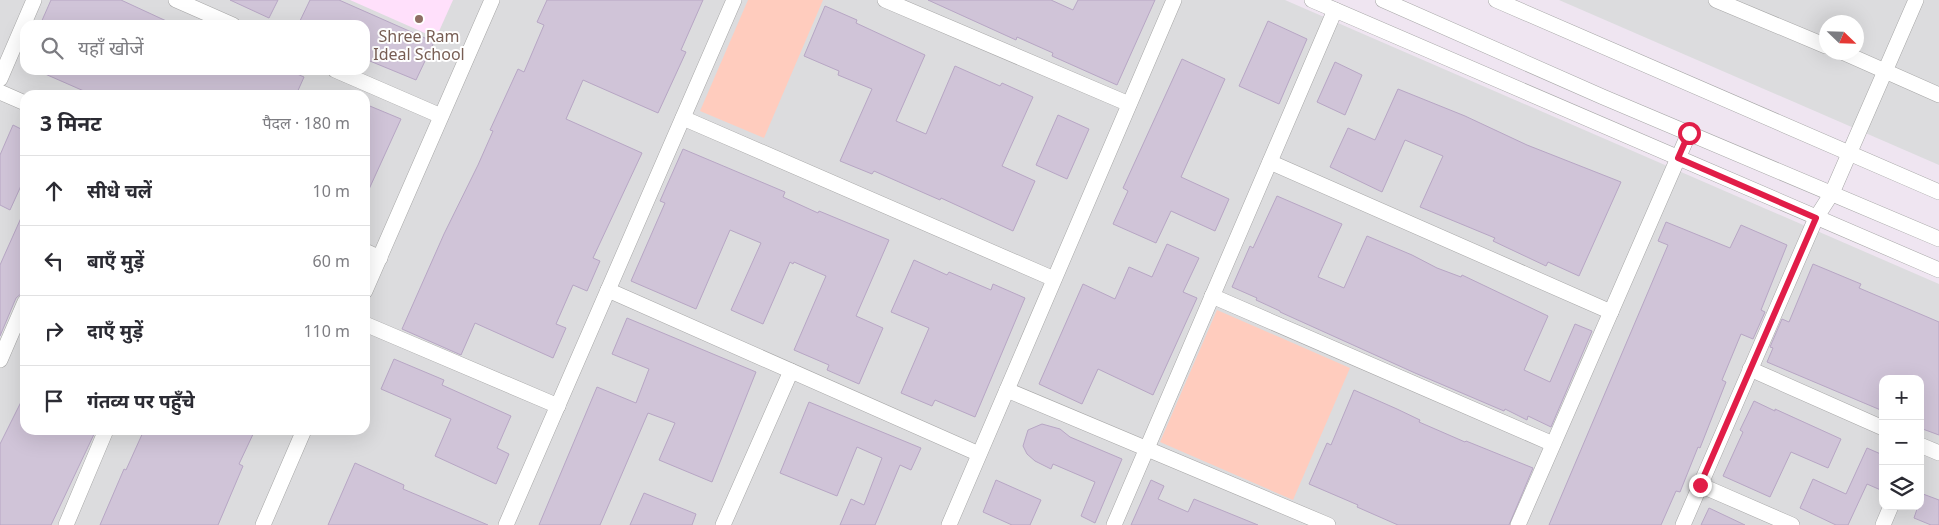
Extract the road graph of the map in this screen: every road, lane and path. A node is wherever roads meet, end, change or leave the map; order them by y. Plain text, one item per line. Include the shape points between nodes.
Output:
1 (34, 0) edge
2 (176, 0) edge
3 (492, 0) edge
4 (734, 0) edge
5 (884, 0) edge
6 (1174, 0) edge
7 (1312, 0) edge
8 (1384, 0) edge
9 (1496, 0) edge
10 (1916, 0) edge
11 (1720, 1) edge
12 (1335, 10) junction
13 (25, 20) edge
14 (222, 20) edge
15 (20, 33) edge
16 (1819, 43) edge
17 (1861, 60) edge
18 (1885, 70) junction
19 (347, 75) edge
20 (0, 79) edge
21 (0, 92) edge
22 (1939, 95) edge
23 (20, 101) edge
24 (1129, 104) junction
25 (441, 116) junction
26 (683, 118) junction
27 (1689, 133) junction
28 (1850, 152) junction
29 (1678, 158) junction
30 (1270, 162) junction
31 (1939, 192) edge
32 (1832, 193) junction
33 (1816, 218) junction
34 (1939, 239) edge
35 (370, 253) edge
36 (380, 258) junction
37 (1939, 270) edge
38 (1054, 279) junction
39 (370, 280) edge
40 (608, 290) junction
41 (1212, 296) junction
42 (1611, 312) junction
43 (20, 314) edge
44 (370, 326) edge
45 (0, 360) edge
46 (1750, 369) junction
47 (792, 371) junction
48 (1007, 390) junction
49 (558, 406) junction
50 (1879, 426) edge
51 (104, 435) edge
52 (302, 435) edge
53 (1553, 444) junction
54 (1924, 447) edge
55 (1146, 448) junction
56 (1939, 453) edge
57 (979, 454) junction
58 (1700, 485) junction
59 (1889, 510) edge
60 (66, 525) edge
61 (263, 525) edge
62 (506, 525) edge
63 (723, 525) edge
64 (949, 525) edge
65 (1114, 525) edge
66 (1328, 525) edge
67 (1518, 525) edge
68 (1682, 525) edge
69 (1792, 525) edge
70 (1883, 525) edge

1 - 13 street
2 - 14 street
3 - 25 street
4 - 26 street
5 - 24 street
6 - 24 street
7 - 12 street
8 - 27 street
9 - 28 street
10 - 18 street
11 - 16 street
12 - 29 street
12 - 30 street
15 - 20 street
17 - 18 street
18 - 22 street
18 - 28 street
19 - 25 street
21 - 23 street
24 - 38 street
25 - 36 street
26 - 38 street
26 - 40 street
27 - 29 street
27 - 32 street
28 - 31 street
28 - 32 street
29 - 33 street
29 - 42 street
30 - 41 street
30 - 42 street
32 - 33 street
32 - 34 street
33 - 37 street
33 - 46 street
35 - 36 street
36 - 39 street
38 - 48 street
40 - 47 street
40 - 49 street
41 - 53 street
41 - 55 street
42 - 53 street
43 - 45 street
44 - 49 street
46 - 50 street
46 - 58 street
47 - 57 street
47 - 63 street
48 - 55 street
48 - 57 street
49 - 62 street
51 - 60 street
52 - 61 street
53 - 67 street
54 - 56 street
55 - 65 street
55 - 66 street
57 - 64 street
58 - 68 street
58 - 69 street
59 - 70 street

